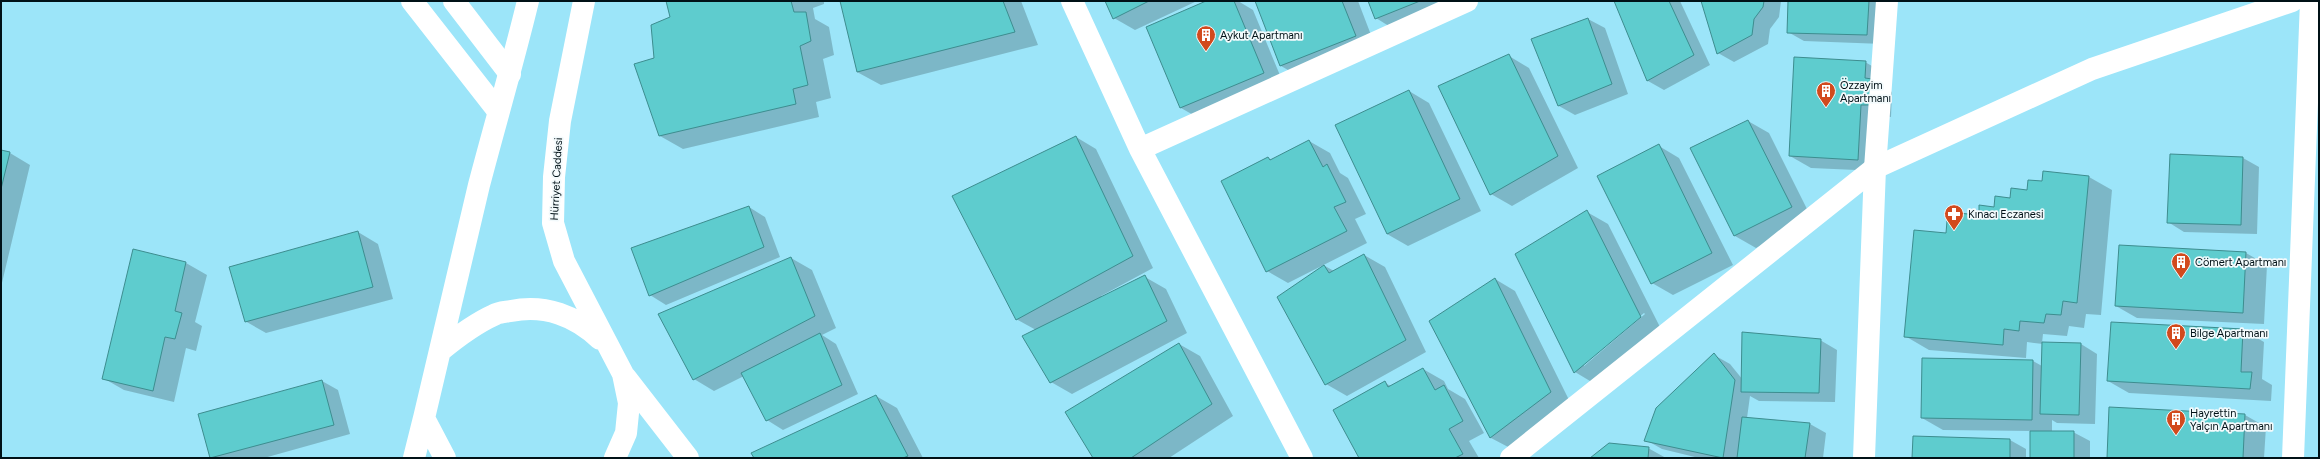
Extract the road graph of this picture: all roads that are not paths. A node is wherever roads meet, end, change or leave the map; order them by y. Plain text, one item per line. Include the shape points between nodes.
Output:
1 (412, 1) edge
2 (454, 1) edge
3 (528, 1) edge
4 (584, 1) edge
5 (1072, 1) edge
6 (1467, 1) edge
7 (1887, 1) edge
8 (2292, 1) edge
9 (2311, 1) edge
10 (510, 74) junction
11 (498, 111) junction
12 (1140, 149) junction
13 (1875, 168) junction
14 (609, 347) junction
15 (440, 351) junction
16 (623, 374) junction
17 (424, 418) junction
18 (414, 458) edge
19 (445, 458) edge
20 (615, 458) edge
21 (688, 458) edge
22 (1302, 458) edge
23 (1511, 458) edge
24 (1864, 458) edge
25 (2293, 458) edge

1 - 11 main road
2 - 10 main road
3 - 10 main road
4 - 14 main road, Hürriyet Caddesi via 560,121 554,177 553,223 564,261
5 - 12 main road
6 - 12 main road
7 - 13 main road
8 - 13 main road via 2092,69
9 - 25 main road
10 - 11 main road
11 - 15 main road
12 - 22 main road
13 - 23 main road
13 - 24 main road
14 - 15 main road, Hürriyet Caddesi via 586,325 557,312 526,308 495,314
14 - 16 main road, Hürriyet Caddesi
15 - 17 main road
16 - 20 main road, Hürriyet Caddesi via 629,403 626,434
16 - 21 main road
17 - 18 main road
17 - 19 main road

